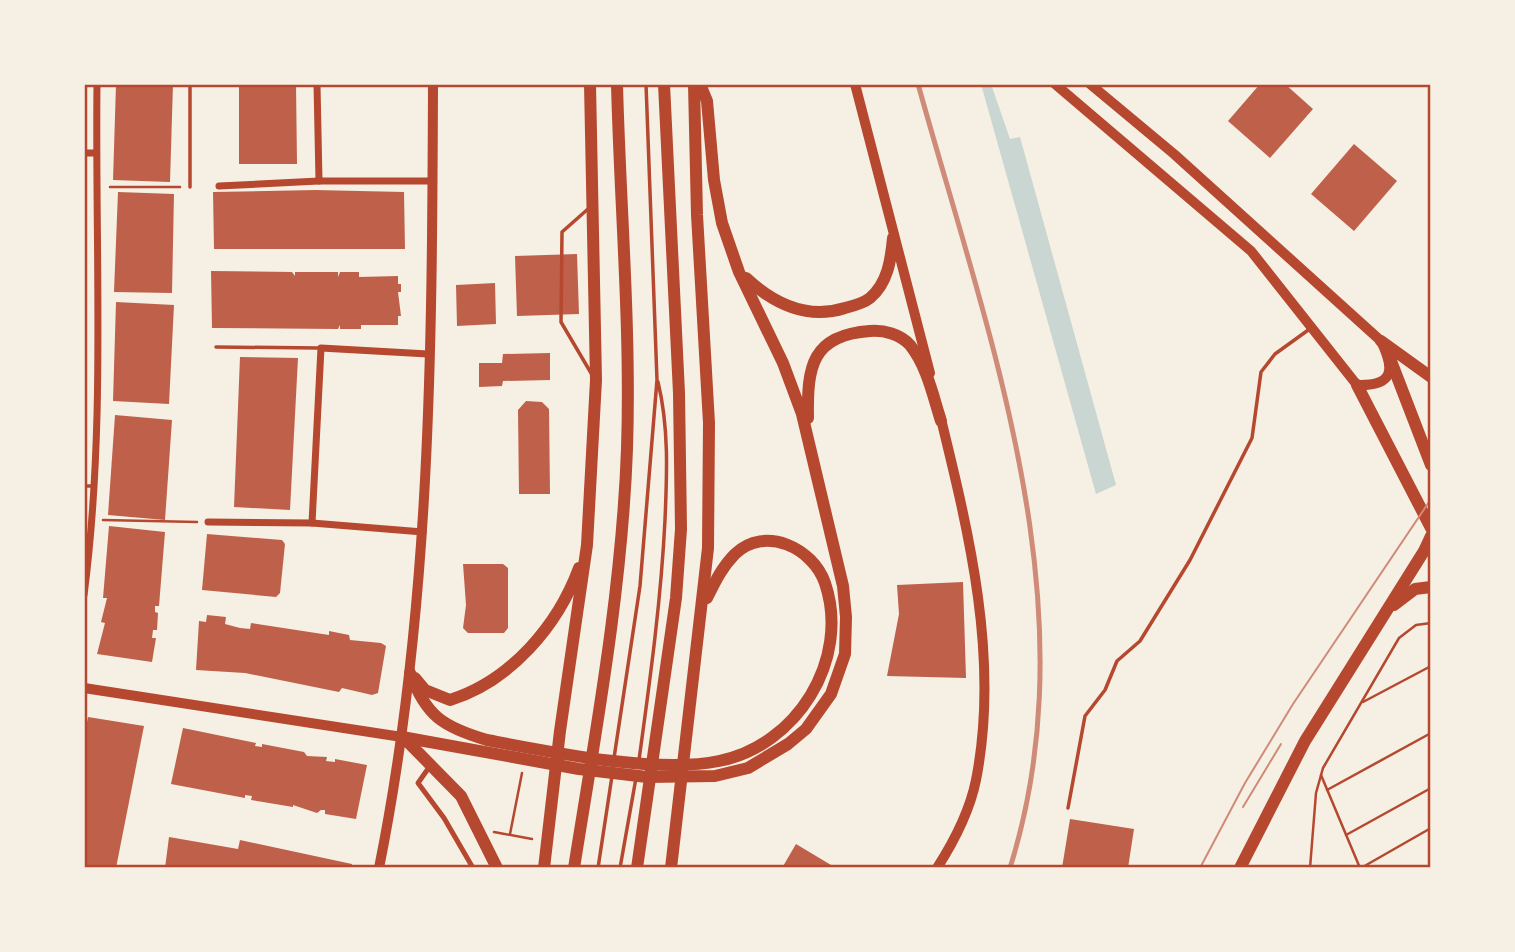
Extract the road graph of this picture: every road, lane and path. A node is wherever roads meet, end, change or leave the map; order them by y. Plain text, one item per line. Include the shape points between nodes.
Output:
1 (97, 84) edge
2 (190, 84) edge
3 (317, 84) edge
4 (433, 84) edge
5 (590, 84) edge
6 (617, 84) edge
7 (646, 84) edge
8 (664, 84) edge
9 (694, 84) edge
10 (700, 84) edge
11 (855, 84) edge
12 (1055, 84) edge
13 (1090, 84) edge
14 (84, 153) edge
15 (96, 153) junction
16 (319, 181) junction
17 (432, 181) junction
18 (96, 186) junction
19 (219, 186) dead end
20 (190, 187) joint
21 (592, 205) junction
22 (893, 238) junction
23 (739, 272) junction
24 (1313, 327) junction
25 (1381, 341) junction
26 (216, 346) dead end
27 (321, 348) junction
28 (428, 354) junction
29 (1391, 361) junction
30 (1431, 377) edge
31 (596, 380) junction
32 (657, 380) junction
33 (1357, 385) junction
34 (942, 421) junction
35 (808, 439) junction
36 (1431, 465) edge
37 (84, 486) edge
38 (93, 486) junction
39 (90, 519) junction
40 (208, 522) joint
41 (312, 523) junction
42 (1431, 527) edge
43 (423, 532) junction
44 (1431, 536) edge
45 (587, 545) junction
46 (1431, 587) edge
47 (84, 595) edge
48 (703, 605) junction
49 (1388, 609) junction
50 (1431, 623) edge
51 (1431, 666) edge
52 (410, 673) junction
53 (84, 688) edge
54 (1360, 703) junction
55 (1431, 733) edge
56 (402, 737) junction
57 (503, 750) junction
58 (431, 764) junction
59 (1321, 775) junction
60 (519, 788) dead end
61 (1431, 788) edge
62 (1327, 790) junction
63 (1068, 807) dead end
64 (1431, 828) edge
65 (480, 830) junction
66 (510, 834) junction
67 (1346, 835) junction
68 (547, 843) junction
69 (379, 868) edge
70 (473, 868) edge
71 (497, 868) edge
72 (544, 868) edge
73 (574, 868) edge
74 (598, 868) edge
75 (620, 868) edge
76 (637, 868) edge
77 (671, 868) edge
78 (937, 868) edge
79 (1240, 868) edge
80 (1310, 868) edge
81 (1360, 868) edge

1 - 15 street
2 - 20 lane
3 - 16 street
4 - 17 main road
5 - 21 main road
6 - 73 main road via 628,374 625,496
7 - 32 lane
8 - 76 main road via 681,529 676,598
9 - 48 main road via 709,423
10 - 23 main road via 707,101 722,223
11 - 22 main road
12 - 24 main road via 1251,251
13 - 25 main road
14 - 15 street
15 - 18 street
16 - 17 street
16 - 19 street
17 - 28 main road
18 - 20 path
18 - 38 street
21 - 31 main road
21 - 31 lane via 562,232 561,322
22 - 23 main road via 890,265 870,298 838,310 798,311
22 - 34 main road
23 - 35 main road via 783,363
24 - 33 main road
24 - 63 lane via 1275,354 1261,372 1252,438 1202,536 1140,641 1117,662 1105,690 1085,716
25 - 29 main road
25 - 30 main road
26 - 27 lane
27 - 28 street
27 - 41 street
28 - 43 main road
29 - 33 main road via 1382,383
29 - 36 main road
31 - 45 main road
32 - 74 lane via 639,598
32 - 75 lane via 664,408 667,480 662,589
33 - 42 main road
34 - 35 main road via 924,370 909,344 885,330 855,332 831,338 814,361 807,384
34 - 78 main road via 978,590 983,709 976,782
35 - 57 main road via 843,586 846,645 839,674 820,712 789,744 748,768 695,778 647,777
37 - 38 lane
38 - 39 street
39 - 40 path
39 - 47 street
40 - 41 street
41 - 43 street
43 - 52 main road
44 - 49 main road
45 - 52 main road via 571,589 547,628 481,687 450,699 425,690
45 - 68 main road
46 - 49 main road via 1415,590
48 - 57 main road via 720,572 751,544 778,541 799,550 817,567 825,583 831,628 817,686 804,707 764,745 739,756 694,765
48 - 77 main road
49 - 79 main road via 1304,741
50 - 54 path via 1416,625 1399,638
51 - 54 path
52 - 56 main road
52 - 57 main road via 420,700 443,723
53 - 56 main road
54 - 59 path
55 - 62 path
56 - 57 main road
56 - 58 main road
56 - 69 main road
58 - 65 main road via 461,796
58 - 70 street via 418,783
59 - 62 path
59 - 80 path
60 - 66 path
61 - 67 path
62 - 67 path
64 - 81 path
65 - 66 path
65 - 71 main road
66 - 68 path
67 - 81 path
68 - 72 main road

